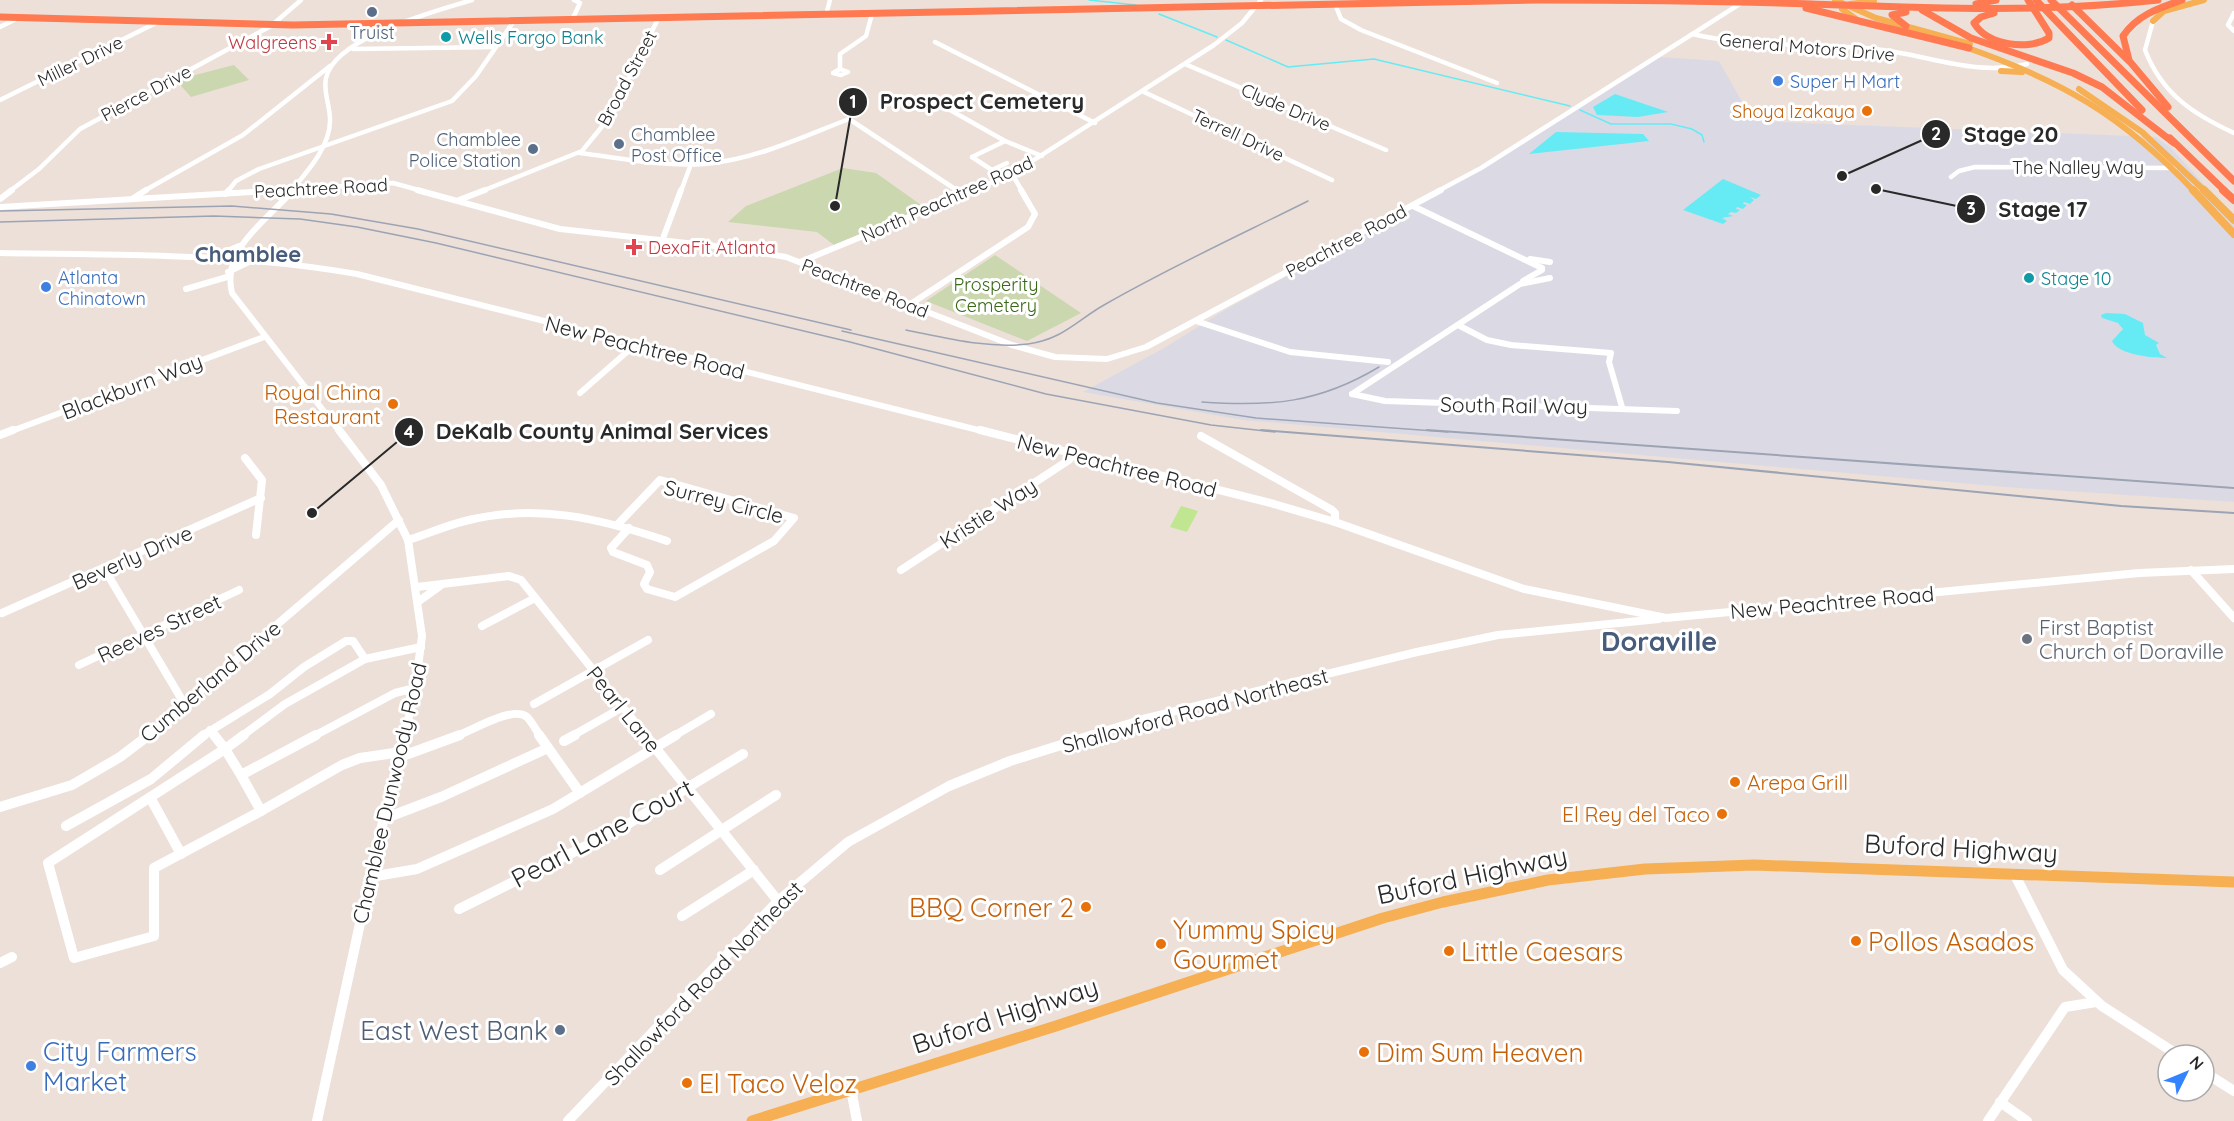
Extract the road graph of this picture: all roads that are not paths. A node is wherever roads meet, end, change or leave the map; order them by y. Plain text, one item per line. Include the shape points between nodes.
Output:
1 (301, 0) edge
2 (472, 0) edge
3 (574, 0) edge
4 (830, 0) edge
5 (1149, 0) edge
6 (1262, 0) edge
7 (1539, 0) edge
8 (1717, 0) edge
9 (1835, 0) edge
10 (1996, 0) edge
11 (2036, 0) edge
12 (2050, 0) edge
13 (2068, 0) edge
14 (2093, 0) edge
15 (2140, 0) edge
16 (2158, 0) edge
17 (2182, 0) edge
18 (2204, 0) edge
19 (465, 1) edge
20 (1746, 1) edge
21 (1761, 2) junction
22 (1850, 2) edge
23 (2125, 3) junction
24 (1335, 4) junction
25 (1873, 4) edge
26 (1976, 4) junction
27 (2024, 5) edge
28 (1256, 6) junction
29 (1895, 7) junction
30 (1152, 8) junction
31 (1950, 9) junction
32 (1731, 10) junction
33 (2234, 13) edge
34 (872, 14) junction
35 (423, 15) junction
36 (826, 15) junction
37 (0, 16) edge
38 (1870, 16) junction
39 (21, 17) junction
40 (658, 18) junction
41 (572, 20) junction
42 (160, 21) junction
43 (513, 21) junction
44 (2153, 21) joint
45 (433, 23) junction
46 (374, 24) junction
47 (398, 24) junction
48 (272, 26) junction
49 (1906, 26) junction
50 (0, 27) edge
51 (2234, 31) edge
52 (381, 33) junction
53 (1962, 33) junction
54 (1692, 34) junction
55 (935, 42) dead end
56 (1995, 46) junction
57 (496, 47) junction
58 (1969, 48) junction
59 (353, 49) junction
60 (1992, 57) junction
61 (334, 63) junction
62 (2131, 63) junction
63 (1185, 64) junction
64 (2027, 64) junction
65 (2019, 67) junction
66 (840, 69) dead end
67 (1998, 71) junction
68 (2044, 78) junction
69 (1497, 83) dead end
70 (1144, 92) junction
71 (0, 100) edge
72 (943, 106) dead end
73 (1095, 123) junction
74 (2234, 133) edge
75 (1005, 141) junction
76 (2174, 143) junction
77 (323, 146) junction
78 (1386, 150) dead end
79 (580, 153) junction
80 (1042, 156) junction
81 (282, 159) junction
82 (2213, 160) junction
83 (1006, 163) dead end
84 (691, 164) junction
85 (2170, 168) junction
86 (2181, 168) junction
87 (992, 170) junction
88 (1012, 174) junction
89 (303, 175) junction
90 (1951, 177) dead end
91 (1004, 178) junction
92 (1332, 180) dead end
93 (2234, 181) edge
94 (225, 194) junction
95 (964, 195) junction
96 (0, 199) edge
97 (131, 200) junction
98 (2234, 200) edge
99 (457, 201) junction
100 (1413, 206) junction
101 (0, 207) edge
102 (2234, 220) edge
103 (2234, 234) edge
104 (662, 241) junction
105 (243, 244) junction
106 (1495, 245) junction
107 (0, 253) edge
108 (209, 258) junction
109 (232, 259) junction
110 (256, 260) junction
111 (800, 262) junction
112 (1550, 262) dead end
113 (227, 274) junction
114 (1550, 278) dead end
115 (1520, 284) junction
116 (186, 289) dead end
117 (909, 304) junction
118 (1196, 321) junction
119 (1458, 325) junction
120 (264, 337) junction
121 (636, 344) junction
122 (1388, 362) dead end
123 (580, 393) dead end
124 (1622, 407) junction
125 (1677, 411) dead end
126 (0, 435) edge
127 (1200, 436) dead end
128 (1072, 454) junction
129 (245, 458) dead end
130 (261, 498) junction
131 (399, 520) junction
132 (1335, 522) junction
133 (619, 523) junction
134 (630, 528) junction
135 (256, 535) dead end
136 (408, 540) junction
137 (667, 541) dead end
138 (2234, 569) edge
139 (105, 570) junction
140 (901, 570) dead end
141 (2191, 570) junction
142 (417, 586) junction
143 (441, 586) junction
144 (239, 590) dead end
145 (536, 598) junction
146 (419, 601) junction
147 (2, 613) dead end
148 (1666, 618) junction
149 (2234, 618) edge
150 (482, 626) dead end
151 (141, 635) junction
152 (648, 640) dead end
153 (422, 647) junction
154 (364, 658) junction
155 (79, 665) dead end
156 (593, 671) junction
157 (415, 688) junction
158 (534, 704) dead end
159 (185, 705) junction
160 (622, 707) junction
161 (711, 714) dead end
162 (210, 730) junction
163 (564, 741) dead end
164 (655, 747) junction
165 (548, 748) junction
166 (225, 749) junction
167 (743, 754) dead end
168 (401, 755) junction
169 (241, 775) junction
170 (688, 788) junction
171 (580, 793) junction
172 (776, 795) dead end
173 (151, 799) junction
174 (0, 807) edge
175 (261, 811) junction
176 (386, 818) junction
177 (66, 826) dead end
178 (722, 830) junction
179 (181, 854) junction
180 (660, 870) dead end
181 (754, 870) junction
182 (2015, 875) junction
183 (370, 877) junction
184 (2234, 882) edge
185 (778, 901) junction
186 (459, 909) dead end
187 (682, 916) dead end
188 (12, 957) dead end
189 (0, 963) edge
190 (2096, 1002) junction
191 (2159, 1043) edge
192 (2216, 1080) edge
193 (851, 1089) junction
194 (2234, 1091) edge
195 (2000, 1102) junction
196 (317, 1121) edge
197 (568, 1121) edge
198 (752, 1121) edge
199 (857, 1121) edge
200 (1988, 1121) edge
201 (2027, 1121) edge

1 - 48 street, Pierce Drive
2 - 19 street
3 - 41 street via 580,3
4 - 36 street
5 - 30 street
6 - 28 street, North Peachtree Road
7 - 8 highway
7 - 24 highway
8 - 20 highway
8 - 32 highway via 1729,4
9 - 22 main road
10 - 26 highway
11 - 76 highway
12 - 82 highway
13 - 62 highway
14 - 27 highway
15 - 23 highway
16 - 23 highway
17 - 62 highway via 2143,15 2131,24 2123,36
18 - 44 main road via 2164,11
19 - 35 street
20 - 21 highway
20 - 32 street, Peachtree Road
21 - 22 highway
21 - 58 highway via 1811,9
22 - 25 highway
22 - 38 main road
22 - 58 main road via 1842,10 1856,20
23 - 27 highway
24 - 28 highway
24 - 69 street via 1341,19 1361,30
25 - 26 highway
25 - 29 highway
25 - 38 main road via 1865,9
26 - 27 highway
27 - 27 highway via 1984,16 1974,25 1980,33 1996,40 2034,44 2049,38 2039,18
27 - 31 highway
28 - 30 highway
28 - 63 street, North Peachtree Road via 1226,37
29 - 31 highway
29 - 53 highway via 1927,12
30 - 34 highway
31 - 56 highway via 1965,33
32 - 54 street, Peachtree Road
33 - 51 street via 2228,25
34 - 36 highway
34 - 66 street via 866,36 840,54
35 - 45 highway via 421,21
35 - 47 street
36 - 40 highway
37 - 39 highway
38 - 49 main road
39 - 42 highway
39 - 50 street
40 - 41 highway
40 - 79 street, Broad Street via 609,118
41 - 43 highway
42 - 48 highway
42 - 71 street, Miller Drive
43 - 45 highway
43 - 57 street
44 - 74 street via 2145,50 2156,74 2184,108
45 - 47 highway
46 - 47 highway
46 - 48 highway
46 - 52 highway via 381,27
47 - 52 street
48 - 96 street, Pierce Drive via 80,129 39,169
49 - 53 highway via 1893,14 1925,15
49 - 64 main road
52 - 59 street
53 - 56 highway
54 - 67 street, General Motors Drive via 1744,43 1878,49 1968,69
54 - 100 street, Peachtree Road via 1481,168
55 - 73 street
56 - 76 highway via 2102,87
57 - 59 street
57 - 77 street via 455,100
58 - 60 main road
59 - 61 street
60 - 65 main road
60 - 67 main road via 2003,65
61 - 77 street via 324,81 330,129
61 - 97 street via 243,135
62 - 82 highway via 2210,149
63 - 70 street, North Peachtree Road
63 - 78 street, Clyde Drive
64 - 65 street, General Motors Drive
64 - 86 main road via 2118,111
65 - 67 street, General Motors Drive
65 - 68 main road
67 - 68 main road via 2026,72
68 - 85 main road via 2119,121
70 - 73 street, North Peachtree Road
70 - 92 street, Terrell Drive
72 - 75 street
73 - 80 street, North Peachtree Road
75 - 80 street
75 - 87 street via 972,157
76 - 98 highway
77 - 81 street
77 - 89 street
79 - 84 street
79 - 99 street, Broad Street
80 - 88 street, North Peachtree Road
81 - 89 street via 303,159
81 - 94 street via 238,179
82 - 93 highway
83 - 87 street
84 - 95 street via 740,158 849,118
84 - 104 street
85 - 86 street, The Nalley Way
85 - 90 street, The Nalley Way via 1975,167
85 - 103 main road
86 - 102 main road
87 - 91 street
88 - 91 street, North Peachtree Road
88 - 117 street via 1035,214 1028,227
89 - 105 street via 290,195
91 - 95 street, North Peachtree Road
94 - 97 street, Peachtree Road
94 - 99 street, Peachtree Road via 390,183
95 - 111 street, North Peachtree Road
97 - 101 street, Peachtree Road
99 - 104 street, Peachtree Road via 560,229
100 - 106 street
100 - 118 street, Peachtree Road
104 - 111 street, Peachtree Road via 755,250
105 - 108 street
105 - 109 street
106 - 112 street via 1525,258
106 - 115 street via 1542,269
107 - 108 street, New Peachtree Road
108 - 109 street, New Peachtree Road
109 - 110 street, New Peachtree Road
109 - 113 street
110 - 113 street
110 - 121 street, New Peachtree Road via 357,274
111 - 117 street, Peachtree Road
113 - 116 street
113 - 120 street, Chamblee Dunwoody Road via 232,293
114 - 115 street
115 - 119 street
117 - 118 street, Peachtree Road via 1031,352 1074,360 1125,355
118 - 122 street via 1290,352
119 - 124 street via 1487,340 1511,345 1611,353 1609,362
119 - 124 street, South Rail Way via 1352,394 1449,404
120 - 126 street, Blackburn Way
120 - 131 street, Chamblee Dunwoody Road via 369,470
121 - 123 street
121 - 128 street, New Peachtree Road
124 - 125 street, South Rail Way
127 - 132 street via 1332,510
128 - 132 street, New Peachtree Road
128 - 140 street, Kristie Way
129 - 130 street via 262,480
130 - 135 street
130 - 139 street, Beverly Drive
131 - 136 street, Chamblee Dunwoody Road
131 - 159 street, Cumberland Drive
132 - 148 street, New Peachtree Road via 1524,589
133 - 134 street
133 - 134 street, Surrey Circle via 660,480 794,518 774,541 675,597 647,589 647,565 613,552 611,548
133 - 136 street via 561,511 524,510 463,522
134 - 137 street
136 - 142 street, Chamblee Dunwoody Road
138 - 141 street, New Peachtree Road
139 - 147 street, Beverly Drive
139 - 151 street
141 - 148 street, New Peachtree Road
141 - 149 street
142 - 143 street, Pearl Lane
142 - 146 street, Chamblee Dunwoody Road
143 - 145 street, Pearl Lane via 509,576 521,580
143 - 146 street, Pearl Lane
144 - 151 street, Reeves Street
145 - 150 street
145 - 156 street, Pearl Lane
146 - 153 street, Chamblee Dunwoody Road
148 - 185 street, Shallowford Road Northeast via 1459,642 1143,719 1020,758 949,786 848,842
151 - 155 street, Reeves Street
151 - 159 street
152 - 156 street
153 - 154 street
153 - 157 street, Chamblee Dunwoody Road
154 - 162 street via 353,641 346,641
154 - 166 street via 285,704
156 - 158 street
156 - 160 street, Pearl Lane
157 - 168 street, Chamblee Dunwoody Road
157 - 169 street via 395,693
159 - 174 street, Cumberland Drive via 96,772 72,785
160 - 163 street
160 - 164 street, Pearl Lane
161 - 164 street
162 - 166 street
162 - 177 street via 151,779
164 - 170 street, Pearl Lane
164 - 171 street
165 - 168 street via 526,716 518,713 506,714 471,731
165 - 171 street
165 - 176 street
166 - 169 street
166 - 173 street
167 - 170 street, Pearl Lane Court
168 - 175 street via 360,758
168 - 176 street, Chamblee Dunwoody Road
169 - 175 street
170 - 178 street, Pearl Lane
170 - 186 street, Pearl Lane Court via 618,830
171 - 183 street via 553,809 417,869
172 - 178 street
173 - 179 street
173 - 179 street via 48,863 74,958 154,936 154,868
175 - 179 street
176 - 183 street, Chamblee Dunwoody Road
178 - 180 street
178 - 181 street, Pearl Lane
181 - 185 street, Pearl Lane
181 - 187 street
182 - 184 main road, Buford Highway
182 - 190 street via 2063,970
182 - 193 main road, Buford Highway via 1716,865 1602,873 1503,888 1383,918
183 - 196 street, Chamblee Dunwoody Road
185 - 197 street, Shallowford Road Northeast
188 - 189 street
190 - 191 street
190 - 195 street via 2065,1007
192 - 194 street
193 - 198 main road, Buford Highway
193 - 199 street
195 - 200 street
195 - 201 street

